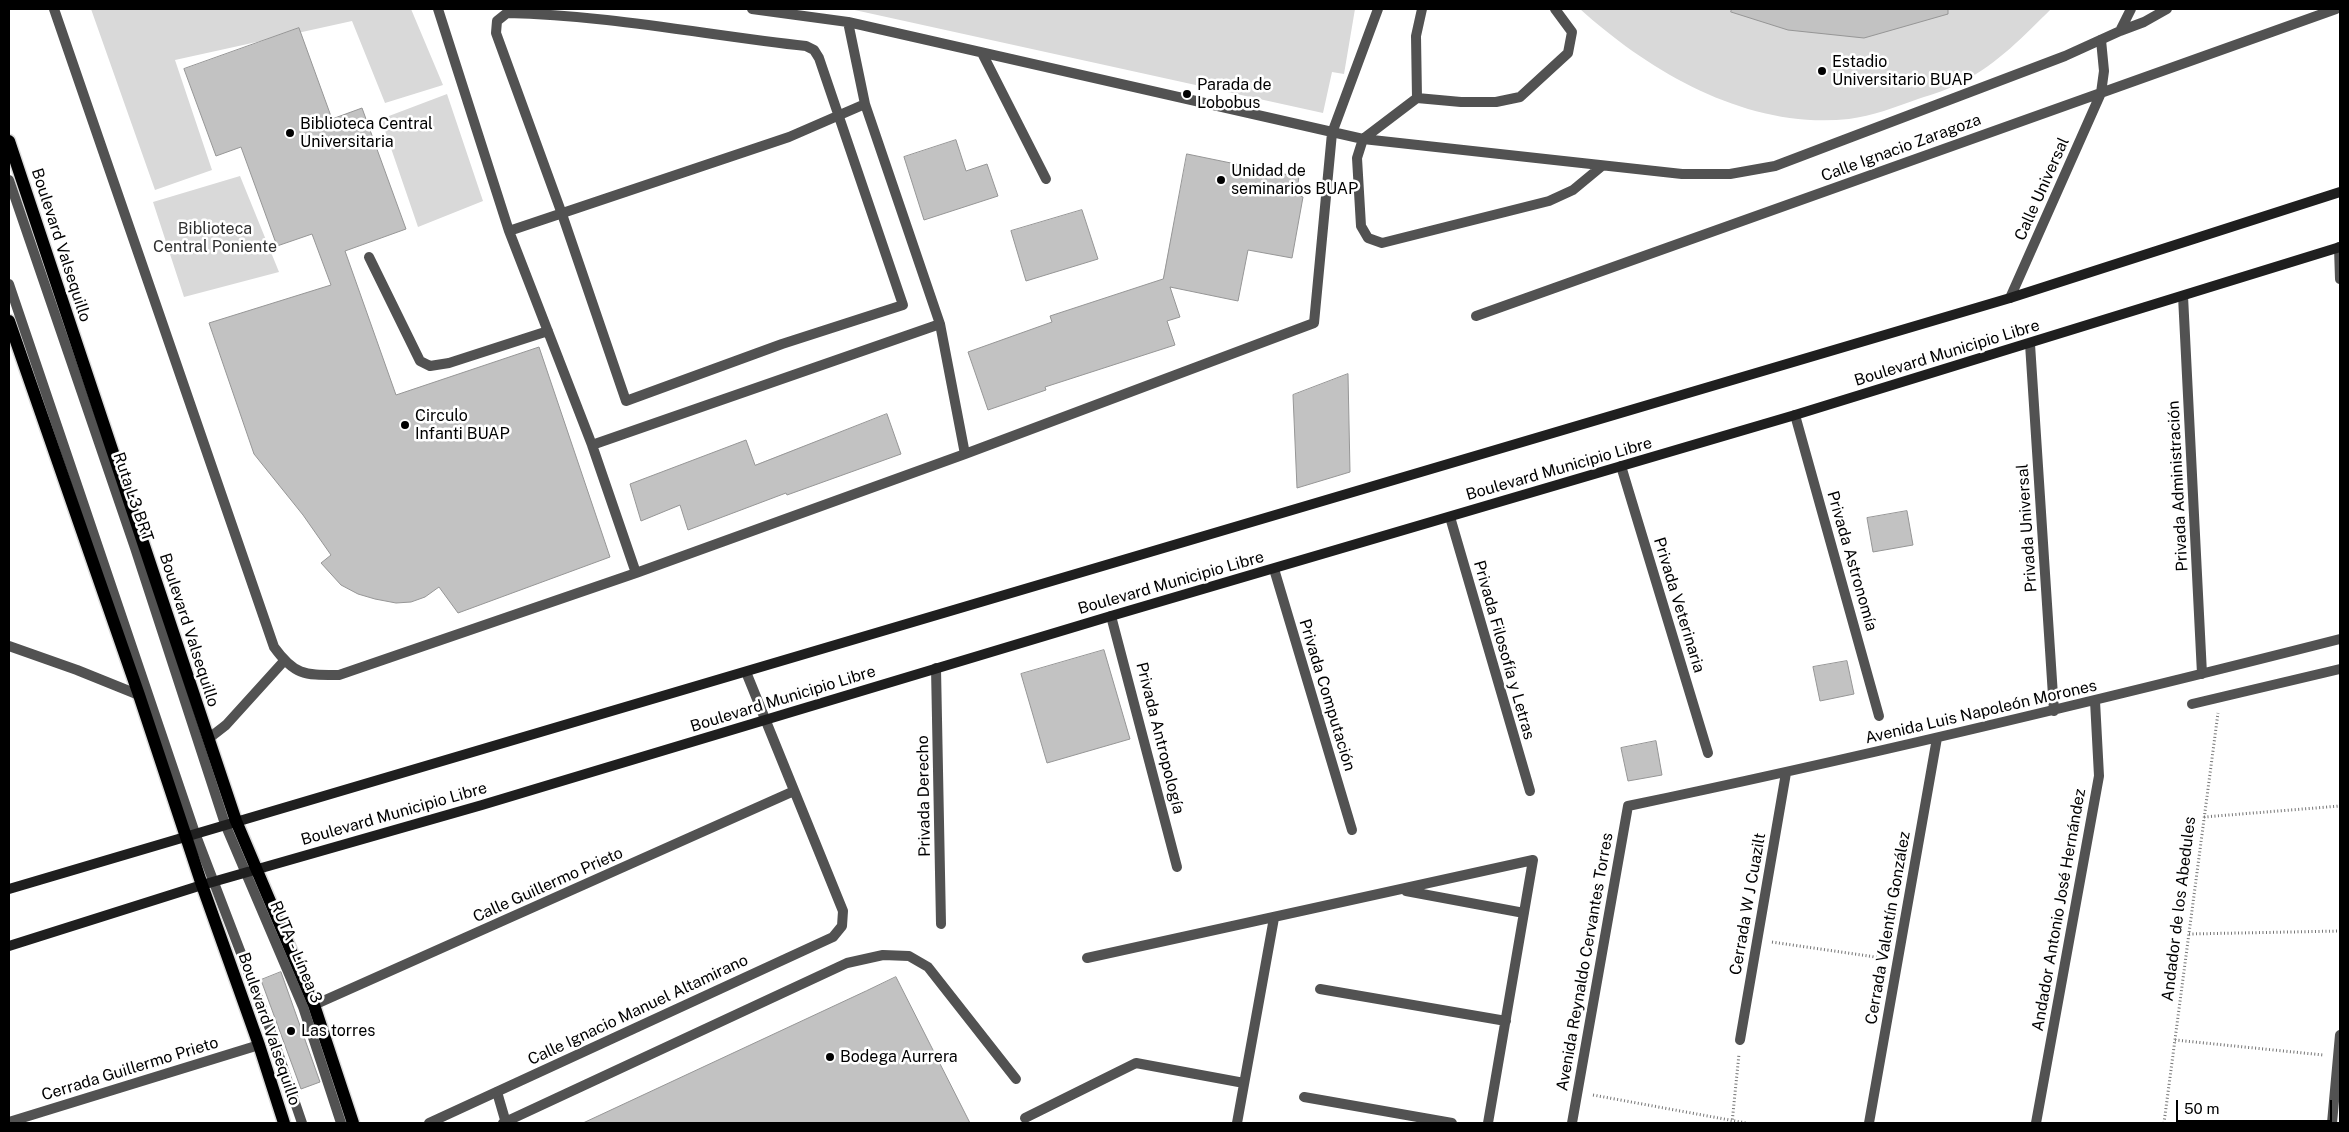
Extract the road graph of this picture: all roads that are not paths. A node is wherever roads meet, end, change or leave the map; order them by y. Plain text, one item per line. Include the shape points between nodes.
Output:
1 (54, 9) edge
2 (438, 9) edge
3 (752, 9) edge
4 (1378, 9) edge
5 (1422, 9) edge
6 (1555, 9) edge
7 (2131, 9) edge
8 (2167, 9) edge
9 (2336, 9) edge
10 (848, 22) junction
11 (2120, 31) junction
12 (2101, 40) junction
13 (982, 53) junction
14 (2101, 93) junction
15 (1417, 98) junction
16 (865, 104) junction
17 (838, 117) junction
18 (1332, 133) junction
19 (1363, 139) junction
20 (9, 141) edge
21 (1602, 166) junction
22 (1046, 179) dead end
23 (9, 180) edge
24 (2340, 192) edge
25 (562, 214) junction
26 (509, 232) junction
27 (2339, 247) edge
28 (369, 257) dead end
29 (2340, 280) edge
30 (9, 284) edge
31 (2183, 296) junction
32 (2010, 298) junction
33 (1476, 316) dead end
34 (9, 321) edge
35 (940, 324) junction
36 (548, 331) junction
37 (2030, 344) junction
38 (1795, 415) junction
39 (592, 446) junction
40 (965, 454) junction
41 (1621, 466) junction
42 (1450, 517) junction
43 (1274, 569) junction
44 (636, 573) junction
45 (1111, 616) junction
46 (2340, 639) edge
47 (9, 646) edge
48 (284, 660) junction
49 (936, 668) junction
50 (2340, 669) edge
51 (746, 672) junction
52 (2202, 674) junction
53 (140, 695) junction
54 (2095, 700) junction
55 (2192, 704) dead end
56 (2054, 711) junction
57 (1879, 716) dead end
58 (764, 720) junction
59 (1937, 738) junction
60 (208, 739) junction
61 (1708, 753) dead end
62 (1786, 773) junction
63 (794, 791) junction
64 (1530, 791) dead end
65 (1628, 806) joint
66 (230, 823) junction
67 (1352, 830) dead end
68 (190, 834) junction
69 (1177, 867) dead end
70 (251, 870) junction
71 (208, 883) junction
72 (9, 890) edge
73 (1401, 890) junction
74 (1524, 913) junction
75 (1274, 918) junction
76 (941, 924) dead end
77 (9, 946) edge
78 (1087, 958) dead end
79 (1320, 989) dead end
80 (314, 1005) junction
81 (1506, 1020) junction
82 (2340, 1036) edge
83 (1740, 1040) road end
84 (259, 1045) junction
85 (1016, 1079) dead end
86 (1244, 1083) junction
87 (497, 1092) junction
88 (1304, 1097) dead end
89 (1025, 1118) dead end
90 (9, 1122) edge
91 (284, 1123) edge
92 (302, 1123) edge
93 (341, 1123) edge
94 (353, 1123) edge
95 (429, 1123) edge
96 (505, 1123) edge
97 (1237, 1123) edge
98 (1452, 1123) edge
99 (1488, 1123) edge
100 (1572, 1123) edge
101 (1869, 1123) edge
102 (2036, 1123) edge
103 (2332, 1123) edge

1 - 48 street via 274,647
2 - 26 street
3 - 10 street
4 - 18 street
5 - 15 street via 1416,36
6 - 15 street via 1572,32 1568,53 1520,96 1496,102
7 - 11 street
8 - 11 street
9 - 14 street, Calle Ignacio Zaragoza
10 - 13 street
10 - 16 street
11 - 12 street
12 - 14 street, Calle Universal via 2104,71
12 - 21 street via 1775,166 1730,174 1682,174
13 - 18 street
13 - 22 street
14 - 32 street, Calle Universal
14 - 33 street, Calle Ignacio Zaragoza
15 - 19 street
16 - 17 street
16 - 35 street
17 - 25 street via 761,147
17 - 25 street via 820,58 806,46 559,14 507,13 497,21 496,33
17 - 25 street via 903,305 782,344 626,401
18 - 19 street
18 - 40 street via 1314,323
19 - 21 street
19 - 21 street via 1357,158 1361,226 1368,238 1382,243 1549,201 1573,190
20 - 60 main road, Boulevard Valsequillo
23 - 66 street, Ruta L3 BRT
24 - 32 main road
25 - 26 street
26 - 36 street
27 - 29 street
27 - 31 main road, Boulevard Municipio Libre
28 - 36 street via 420,361 430,366 449,363
30 - 68 street
31 - 37 main road, Boulevard Municipio Libre
31 - 52 street, Privada Administración
32 - 51 main road
34 - 53 main road, Boulevard Valsequillo
35 - 39 street
35 - 40 street
36 - 39 street
37 - 38 main road, Boulevard Municipio Libre
37 - 56 street, Privada Universal
38 - 41 main road, Boulevard Municipio Libre
38 - 57 street, Privada Astronomía
39 - 44 street
40 - 44 street
41 - 42 main road, Boulevard Municipio Libre
41 - 61 street, Privada Veterinaria
42 - 43 main road, Boulevard Municipio Libre
42 - 64 street, Privada Filosofía y Letras
43 - 45 main road, Boulevard Municipio Libre
43 - 67 street, Privada Computación
44 - 48 street via 339,675 306,675
45 - 49 main road, Boulevard Municipio Libre
45 - 69 street, Privada Antropología
46 - 52 street, Avenida Luis Napoleón Morones
47 - 53 street
48 - 60 street via 226,725
49 - 58 main road, Boulevard Municipio Libre
49 - 76 street, Privada Derecho
50 - 55 street
51 - 58 street
51 - 66 main road
52 - 54 street, Avenida Luis Napoleón Morones
53 - 68 main road, Boulevard Valsequillo
54 - 56 street, Avenida Luis Napoleón Morones
54 - 102 street, Andador Antonio José Hernández via 2099,776
56 - 59 street, Avenida Luis Napoleón Morones
58 - 63 street
58 - 70 main road, Boulevard Municipio Libre
59 - 62 street, Avenida Luis Napoleón Morones
59 - 101 street, Cerrada Valentín González
60 - 66 main road, Boulevard Valsequillo
62 - 65 street, Avenida Luis Napoleón Morones
62 - 83 street, Cerrada W J Cuazilt
63 - 80 street, Calle Guillermo Prieto
63 - 87 street, Calle Ignacio Manuel Altamirano via 843,911 842,926 833,937
65 - 100 street, Avenida Reynaldo Cervantes Torres
66 - 68 main road
66 - 70 main road, Boulevard Valsequillo
68 - 71 main road, Boulevard Valsequillo
68 - 72 main road
70 - 71 main road, Boulevard Municipio Libre
70 - 80 main road, Boulevard Valsequillo
70 - 93 street, RUTA - Línea 3 via 303,1007
71 - 77 main road, Boulevard Municipio Libre
71 - 84 main road, Boulevard Valsequillo
71 - 92 street via 270,1029
73 - 74 street
73 - 74 street via 1533,860
73 - 75 street
74 - 81 street
75 - 78 street
75 - 86 street
79 - 81 street
80 - 94 main road, Boulevard Valsequillo
81 - 99 street
82 - 103 street
84 - 90 street, Cerrada Guillermo Prieto
84 - 91 main road, Boulevard Valsequillo
85 - 96 street via 928,967 909,956 883,955 847,963
86 - 89 street via 1136,1063
86 - 97 street
87 - 95 street, Calle Ignacio Manuel Altamirano
87 - 96 street
88 - 98 street

